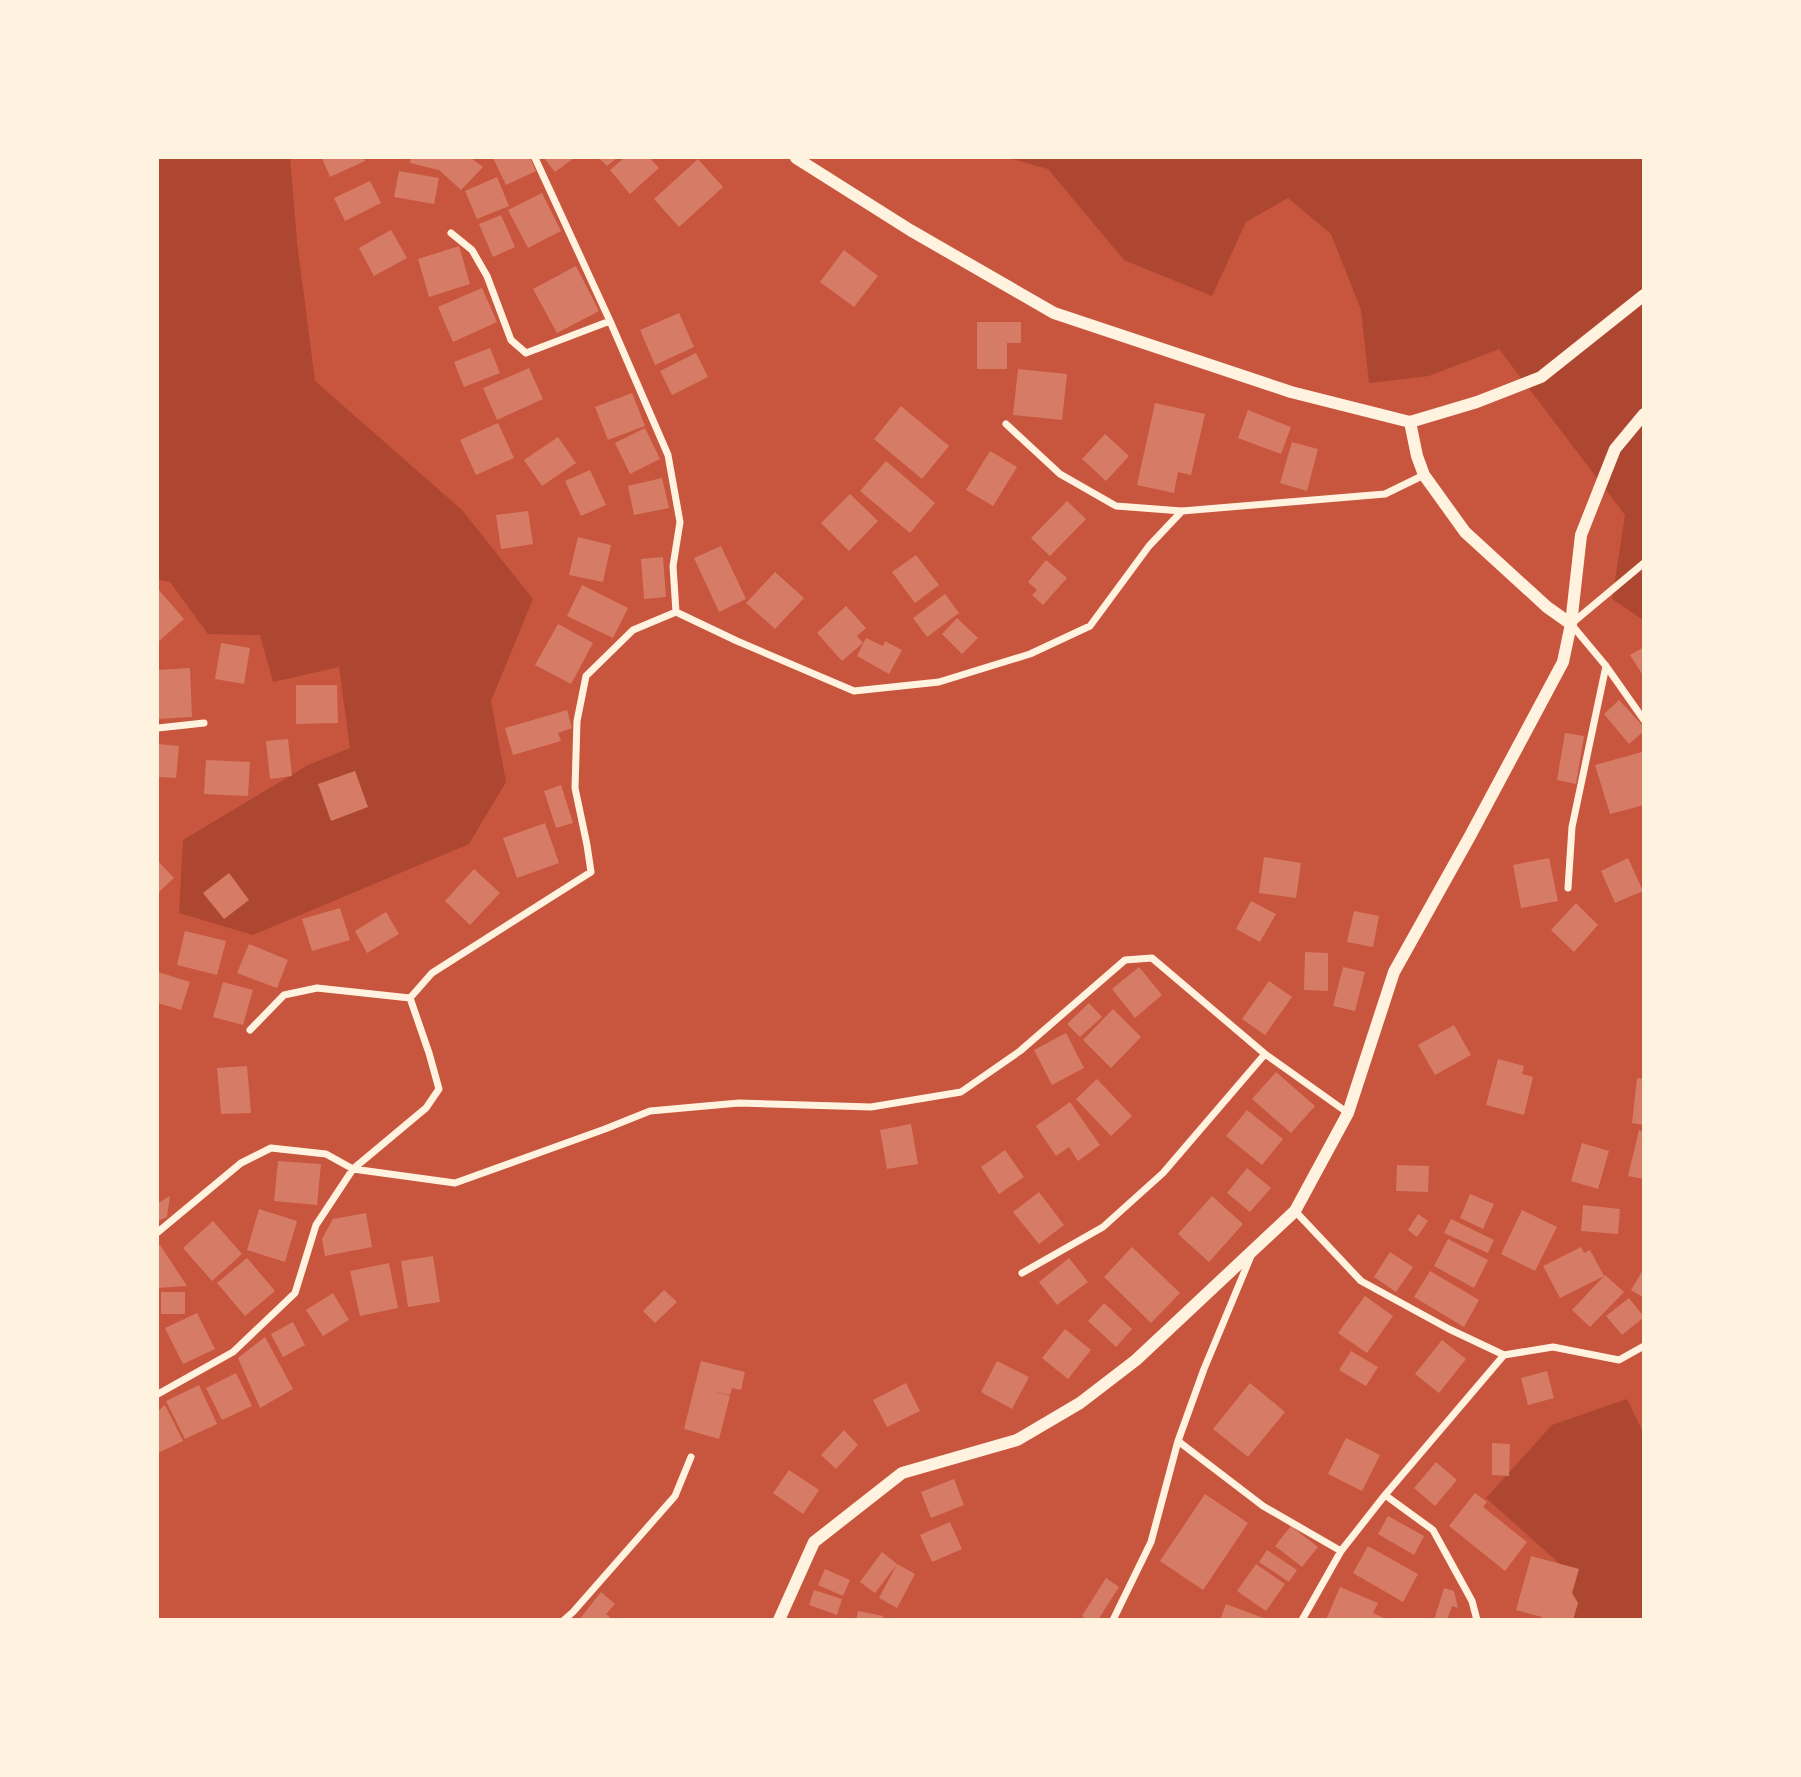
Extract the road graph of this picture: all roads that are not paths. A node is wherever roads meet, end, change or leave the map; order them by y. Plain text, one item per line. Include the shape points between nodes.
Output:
1 (535, 158) edge
2 (796, 158) edge
3 (451, 233) dead end
4 (1643, 295) edge
5 (610, 321) junction
6 (1643, 414) edge
7 (1410, 422) junction
8 (1006, 424) dead end
9 (1424, 475) junction
10 (1182, 511) junction
11 (1643, 563) edge
12 (676, 611) junction
13 (1571, 624) junction
14 (1606, 666) junction
15 (1643, 720) edge
16 (204, 723) dead end
17 (158, 728) edge
18 (1568, 888) dead end
19 (410, 998) junction
20 (250, 1030) dead end
21 (1265, 1054) junction
22 (1348, 1113) junction
23 (353, 1169) junction
24 (1295, 1211) junction
25 (158, 1232) edge
26 (1252, 1252) junction
27 (1022, 1273) dead end
28 (1643, 1346) edge
29 (1504, 1355) junction
30 (158, 1394) edge
31 (1178, 1441) junction
32 (691, 1457) dead end
33 (1385, 1495) junction
34 (1341, 1551) junction
35 (564, 1619) edge
36 (779, 1619) edge
37 (1113, 1619) edge
38 (1302, 1619) edge
39 (1476, 1619) edge

1 - 5 street
2 - 7 street via 1054,313 1291,392
3 - 5 street via 472,250 511,340 526,353
4 - 7 street via 1542,377
5 - 12 street via 668,455 680,522 673,566
6 - 13 street via 1615,449 1581,535
7 - 9 street
8 - 10 street via 1060,474 1116,506
9 - 10 street via 1385,494
9 - 13 street via 1465,532
10 - 12 street via 1149,546 1090,626 1030,654 939,682 855,691
11 - 13 street
12 - 19 street via 633,630 586,676 577,722 575,788 591,872 432,973
13 - 14 street
13 - 22 street via 1563,662 1394,972
14 - 15 street
14 - 18 street via 1572,827
16 - 17 street
19 - 20 street via 317,988 284,995
19 - 23 street via 439,1089 426,1108
21 - 22 street
21 - 23 street via 1152,958 1125,960 1020,1051 961,1092 871,1107 739,1103 650,1111 455,1183
21 - 27 street via 1163,1173 1103,1227
22 - 24 street
23 - 25 street via 326,1154 271,1148 241,1163
23 - 30 street via 316,1226 295,1293 233,1352
24 - 26 street
24 - 29 street via 1361,1281
26 - 31 street
26 - 36 street via 1136,1360 1080,1403 1017,1440 902,1473 814,1542
28 - 29 street via 1619,1360 1553,1347
29 - 33 street
31 - 34 street via 1263,1506
31 - 37 street via 1152,1542
32 - 35 street via 676,1496
33 - 34 street
33 - 39 street via 1433,1530 1472,1601
34 - 38 street

